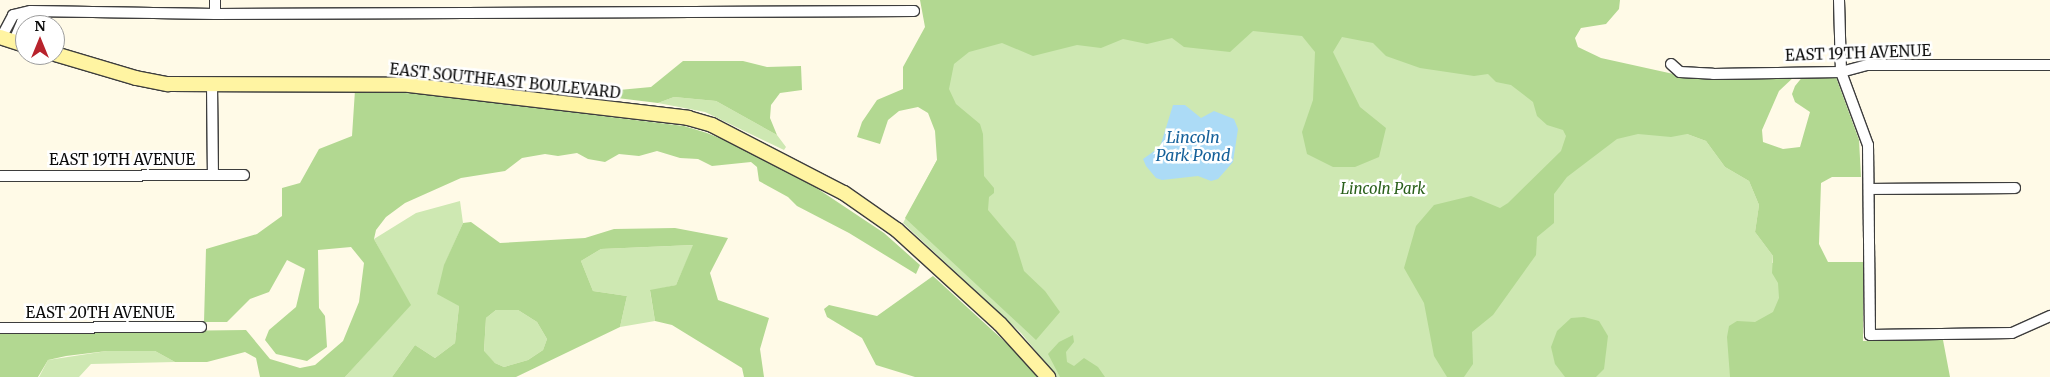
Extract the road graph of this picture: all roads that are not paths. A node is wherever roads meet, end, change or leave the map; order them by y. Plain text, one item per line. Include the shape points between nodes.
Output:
1 (58, 0) edge
2 (215, 0) edge
3 (529, 0) edge
4 (1839, 0) edge
5 (848, 5) edge
6 (914, 11) dead end
7 (529, 12) junction
8 (61, 14) junction
9 (215, 14) junction
10 (10, 40) edge
11 (65, 57) edge
12 (1671, 64) dead end
13 (2050, 65) edge
14 (1841, 72) junction
15 (212, 84) junction
16 (212, 175) junction
17 (244, 175) dead end
18 (0, 176) edge
19 (2015, 188) dead end
20 (1870, 189) junction
21 (2050, 316) edge
22 (201, 327) dead end
23 (0, 328) edge
24 (1048, 377) edge

1 - 8 street
2 - 9 street
3 - 7 street
4 - 14 street
5 - 6 street
5 - 7 street
7 - 9 street
8 - 9 street
8 - 10 street via 26,20
11 - 15 main road, EAST SOUTHEAST BOULEVARD via 168,84
12 - 14 street, EAST 19TH AVENUE via 1680,72 1691,73
13 - 14 street, EAST 19TH AVENUE via 1868,65
14 - 20 street via 1866,135
15 - 16 street
15 - 24 main road, EAST SOUTHEAST BOULEVARD via 408,85 688,118 731,133 844,193 897,230 1000,324
16 - 17 street, EAST 19TH AVENUE
16 - 18 street, EAST 19TH AVENUE
19 - 20 street
20 - 21 street via 1870,335 2012,333
22 - 23 street, EAST 20TH AVENUE

